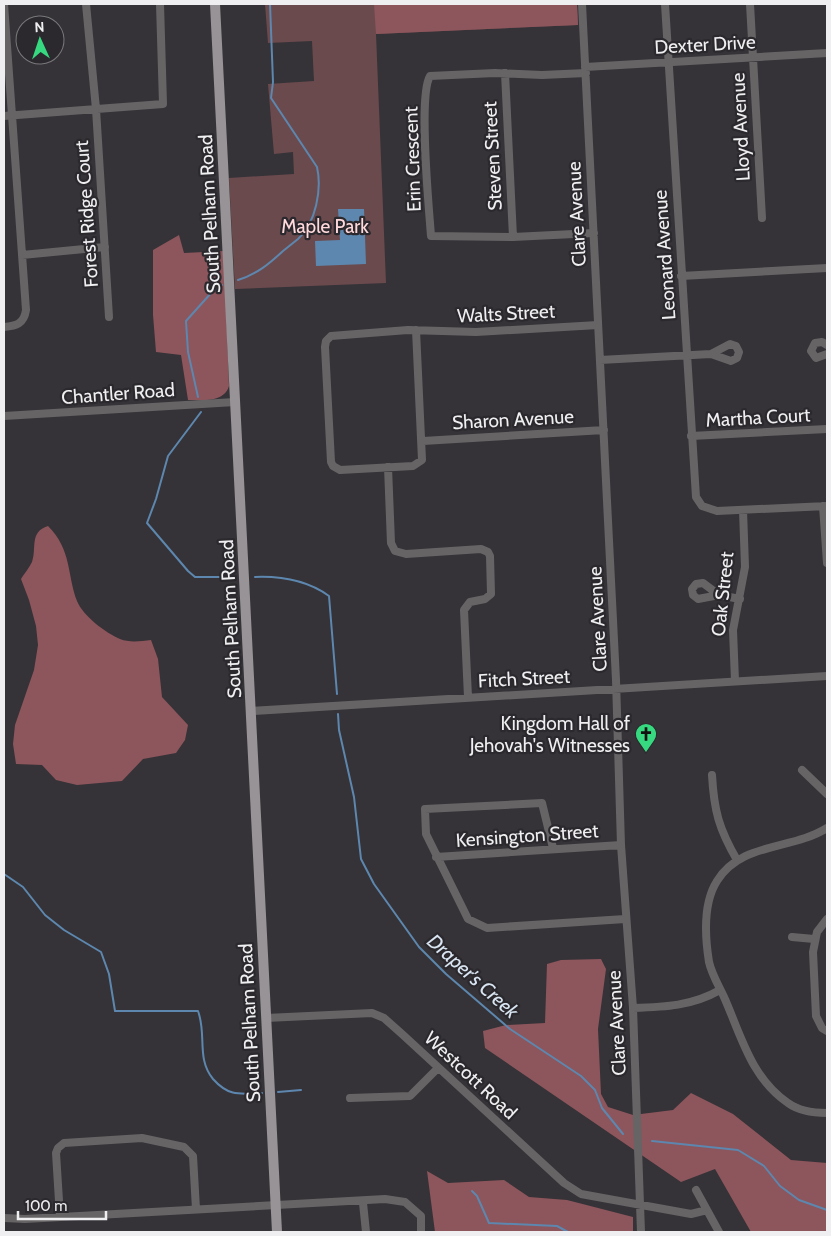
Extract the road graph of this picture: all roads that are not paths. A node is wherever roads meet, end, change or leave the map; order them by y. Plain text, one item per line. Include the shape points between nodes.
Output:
1 (4, 4) edge
2 (86, 4) edge
3 (160, 4) edge
4 (215, 4) edge
5 (582, 4) edge
6 (665, 4) edge
7 (750, 4) edge
8 (827, 53) edge
9 (753, 57) junction
10 (668, 62) junction
11 (586, 70) junction
12 (505, 73) junction
13 (96, 108) junction
14 (8, 116) edge
15 (762, 218) dead end
16 (594, 233) junction
17 (513, 237) junction
18 (105, 247) junction
19 (22, 255) junction
20 (827, 268) edge
21 (681, 276) junction
22 (110, 317) dead end
23 (598, 325) junction
24 (4, 327) edge
25 (416, 330) junction
26 (827, 345) edge
27 (711, 354) dead end
28 (827, 354) edge
29 (686, 355) junction
30 (600, 360) junction
31 (235, 402) junction
32 (4, 416) edge
33 (604, 430) junction
34 (827, 430) edge
35 (691, 436) junction
36 (423, 441) junction
37 (388, 467) junction
38 (825, 506) edge
39 (743, 510) junction
40 (827, 563) edge
41 (719, 596) dead end
42 (740, 599) junction
43 (827, 676) edge
44 (735, 681) junction
45 (616, 689) junction
46 (468, 697) junction
47 (252, 710) junction
48 (802, 770) dead end
49 (712, 775) dead end
50 (827, 794) edge
51 (827, 828) edge
52 (621, 845) junction
53 (554, 848) junction
54 (436, 857) junction
55 (737, 860) junction
56 (626, 919) junction
57 (827, 919) edge
58 (792, 938) dead end
59 (814, 939) junction
60 (720, 990) junction
61 (633, 1008) junction
62 (266, 1018) junction
63 (827, 1031) edge
64 (438, 1068) junction
65 (350, 1098) dead end
66 (827, 1113) edge
67 (696, 1190) dead end
68 (363, 1203) dead end
69 (275, 1204) junction
70 (640, 1206) junction
71 (196, 1209) junction
72 (707, 1210) junction
73 (60, 1217) junction
74 (4, 1218) edge
75 (276, 1232) edge
76 (366, 1232) edge
77 (421, 1232) edge
78 (641, 1232) edge
79 (719, 1232) edge

1 - 14 street
2 - 13 street, Forest Ridge Court
3 - 13 street via 163,104
4 - 31 main road, South Pelham Road
5 - 11 street, Clare Avenue
6 - 10 street, Leonard Avenue
7 - 9 street, Lloyd Avenue
8 - 9 street, Dexter Drive
9 - 10 street, Dexter Drive
9 - 15 street, Lloyd Avenue
10 - 11 street, Dexter Drive
10 - 21 street, Leonard Avenue
11 - 12 street, Erin Crescent via 542,75
11 - 16 street, Clare Avenue
12 - 17 street, Steven Street
12 - 17 street, Erin Crescent via 430,76 426,88 426,162 431,236
13 - 14 street
13 - 18 street, Forest Ridge Court
14 - 19 street
16 - 17 street, Erin Crescent
16 - 23 street, Clare Avenue
18 - 19 street
18 - 22 street, Forest Ridge Court
19 - 24 street via 25,318 15,326
20 - 21 street
21 - 29 street, Leonard Avenue
23 - 25 street, Walts Street via 476,332
23 - 30 street, Clare Avenue
25 - 36 street, Walts Street
25 - 37 street, Walts Street via 328,335 325,347 332,469
26 - 28 street via 816,343 811,351 816,358
27 - 29 street
29 - 30 street
29 - 35 street, Leonard Avenue
30 - 33 street, Clare Avenue
31 - 32 street, Chantler Road
31 - 47 main road, South Pelham Road
33 - 36 street, Sharon Avenue
33 - 45 street, Clare Avenue
34 - 35 street, Martha Court
35 - 39 street, Leonard Avenue via 694,493 700,504 713,511
36 - 37 street, Walts Street via 422,465
37 - 46 street via 391,543 395,551 403,554 489,550 492,597 470,602 464,610
38 - 39 street
38 - 40 street
39 - 42 street, Oak Street via 745,567
41 - 42 street
42 - 44 street, Oak Street via 733,630
43 - 44 street, Fitch Street
44 - 45 street, Fitch Street
45 - 46 street, Fitch Street
45 - 52 street, Clare Avenue
46 - 47 street, Fitch Street
47 - 62 main road, South Pelham Road
48 - 50 street
49 - 55 street via 716,818
51 - 55 street
52 - 53 street, Kensington Street
52 - 56 street, Clare Avenue
53 - 54 street, Kensington Street
53 - 54 street via 542,803 425,809 426,834
54 - 56 street via 468,920 487,928
55 - 60 street via 716,882 707,913 709,963
56 - 61 street, Clare Avenue
57 - 59 street
58 - 59 street
59 - 63 street via 816,1016
60 - 61 street via 686,1004
60 - 66 street via 744,1049 774,1091 797,1108
61 - 70 street, Clare Avenue
62 - 64 street, Westcott Road via 372,1013 384,1018
62 - 69 main road, South Pelham Road
64 - 65 street via 410,1096
64 - 70 street, Westcott Road via 564,1183 581,1194
67 - 72 street
68 - 76 street
69 - 71 street
69 - 75 main road, South Pelham Road
69 - 77 street via 385,1199 406,1202 420,1216
70 - 72 street, Westcott Road via 691,1214
70 - 78 street, Clare Avenue
71 - 73 street
71 - 73 street via 190,1151 142,1138 64,1144 58,1148
72 - 79 street
73 - 74 street

